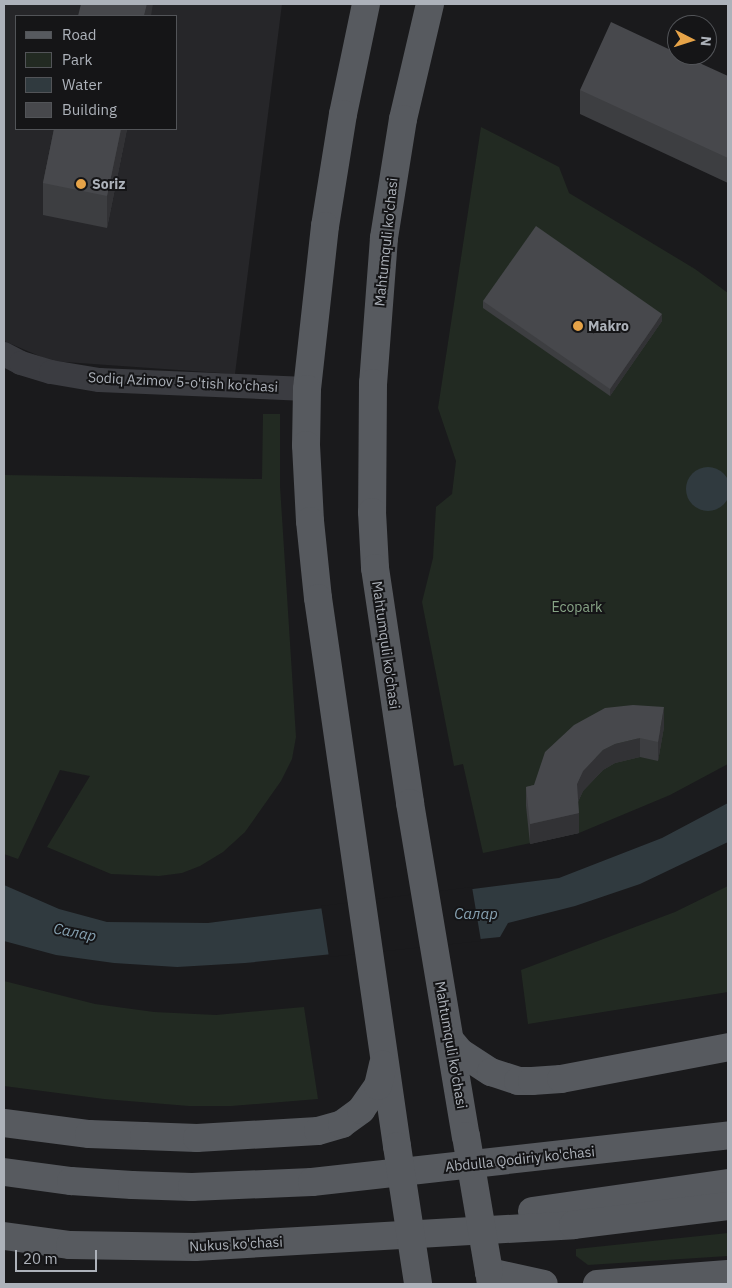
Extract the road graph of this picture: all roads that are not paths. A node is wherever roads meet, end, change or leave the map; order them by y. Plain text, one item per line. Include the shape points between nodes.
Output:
1 (366, 4) edge
2 (430, 4) edge
3 (4, 354) edge
4 (307, 389) junction
5 (450, 1040) junction
6 (728, 1047) edge
7 (384, 1054) junction
8 (4, 1123) edge
9 (728, 1135) edge
10 (4, 1172) edge
11 (728, 1183) edge
12 (728, 1206) edge
13 (4, 1236) edge
14 (320, 1239) junction
15 (728, 1274) edge
16 (490, 1278) edge
17 (418, 1284) edge
18 (544, 1284) edge
19 (597, 1284) edge

1 - 4 main road via 334,162
2 - 5 main road, Mahtumquli ko'chasi via 403,118 384,238 371,448 375,568
3 - 4 street, Sodiq Azimov 5-o'tish ko'chasi via 50,372 99,380
4 - 7 main road via 310,521 348,813
5 - 6 main road via 460,1052 491,1072 518,1081 561,1079
5 - 16 main road, Mahtumquli ko'chasi, bridge
7 - 8 main road via 378,1086 361,1110 342,1124 318,1131 197,1138 89,1134
7 - 17 main road, bridge
9 - 10 main road, Abdulla Qodiriy ko'chasi via 312,1182 192,1187 71,1181
11 - 14 main road
12 - 14 main road via 573,1225
13 - 14 main road, Nukus ko'chasi via 70,1245 142,1247
15 - 19 main road
16 - 18 main road

